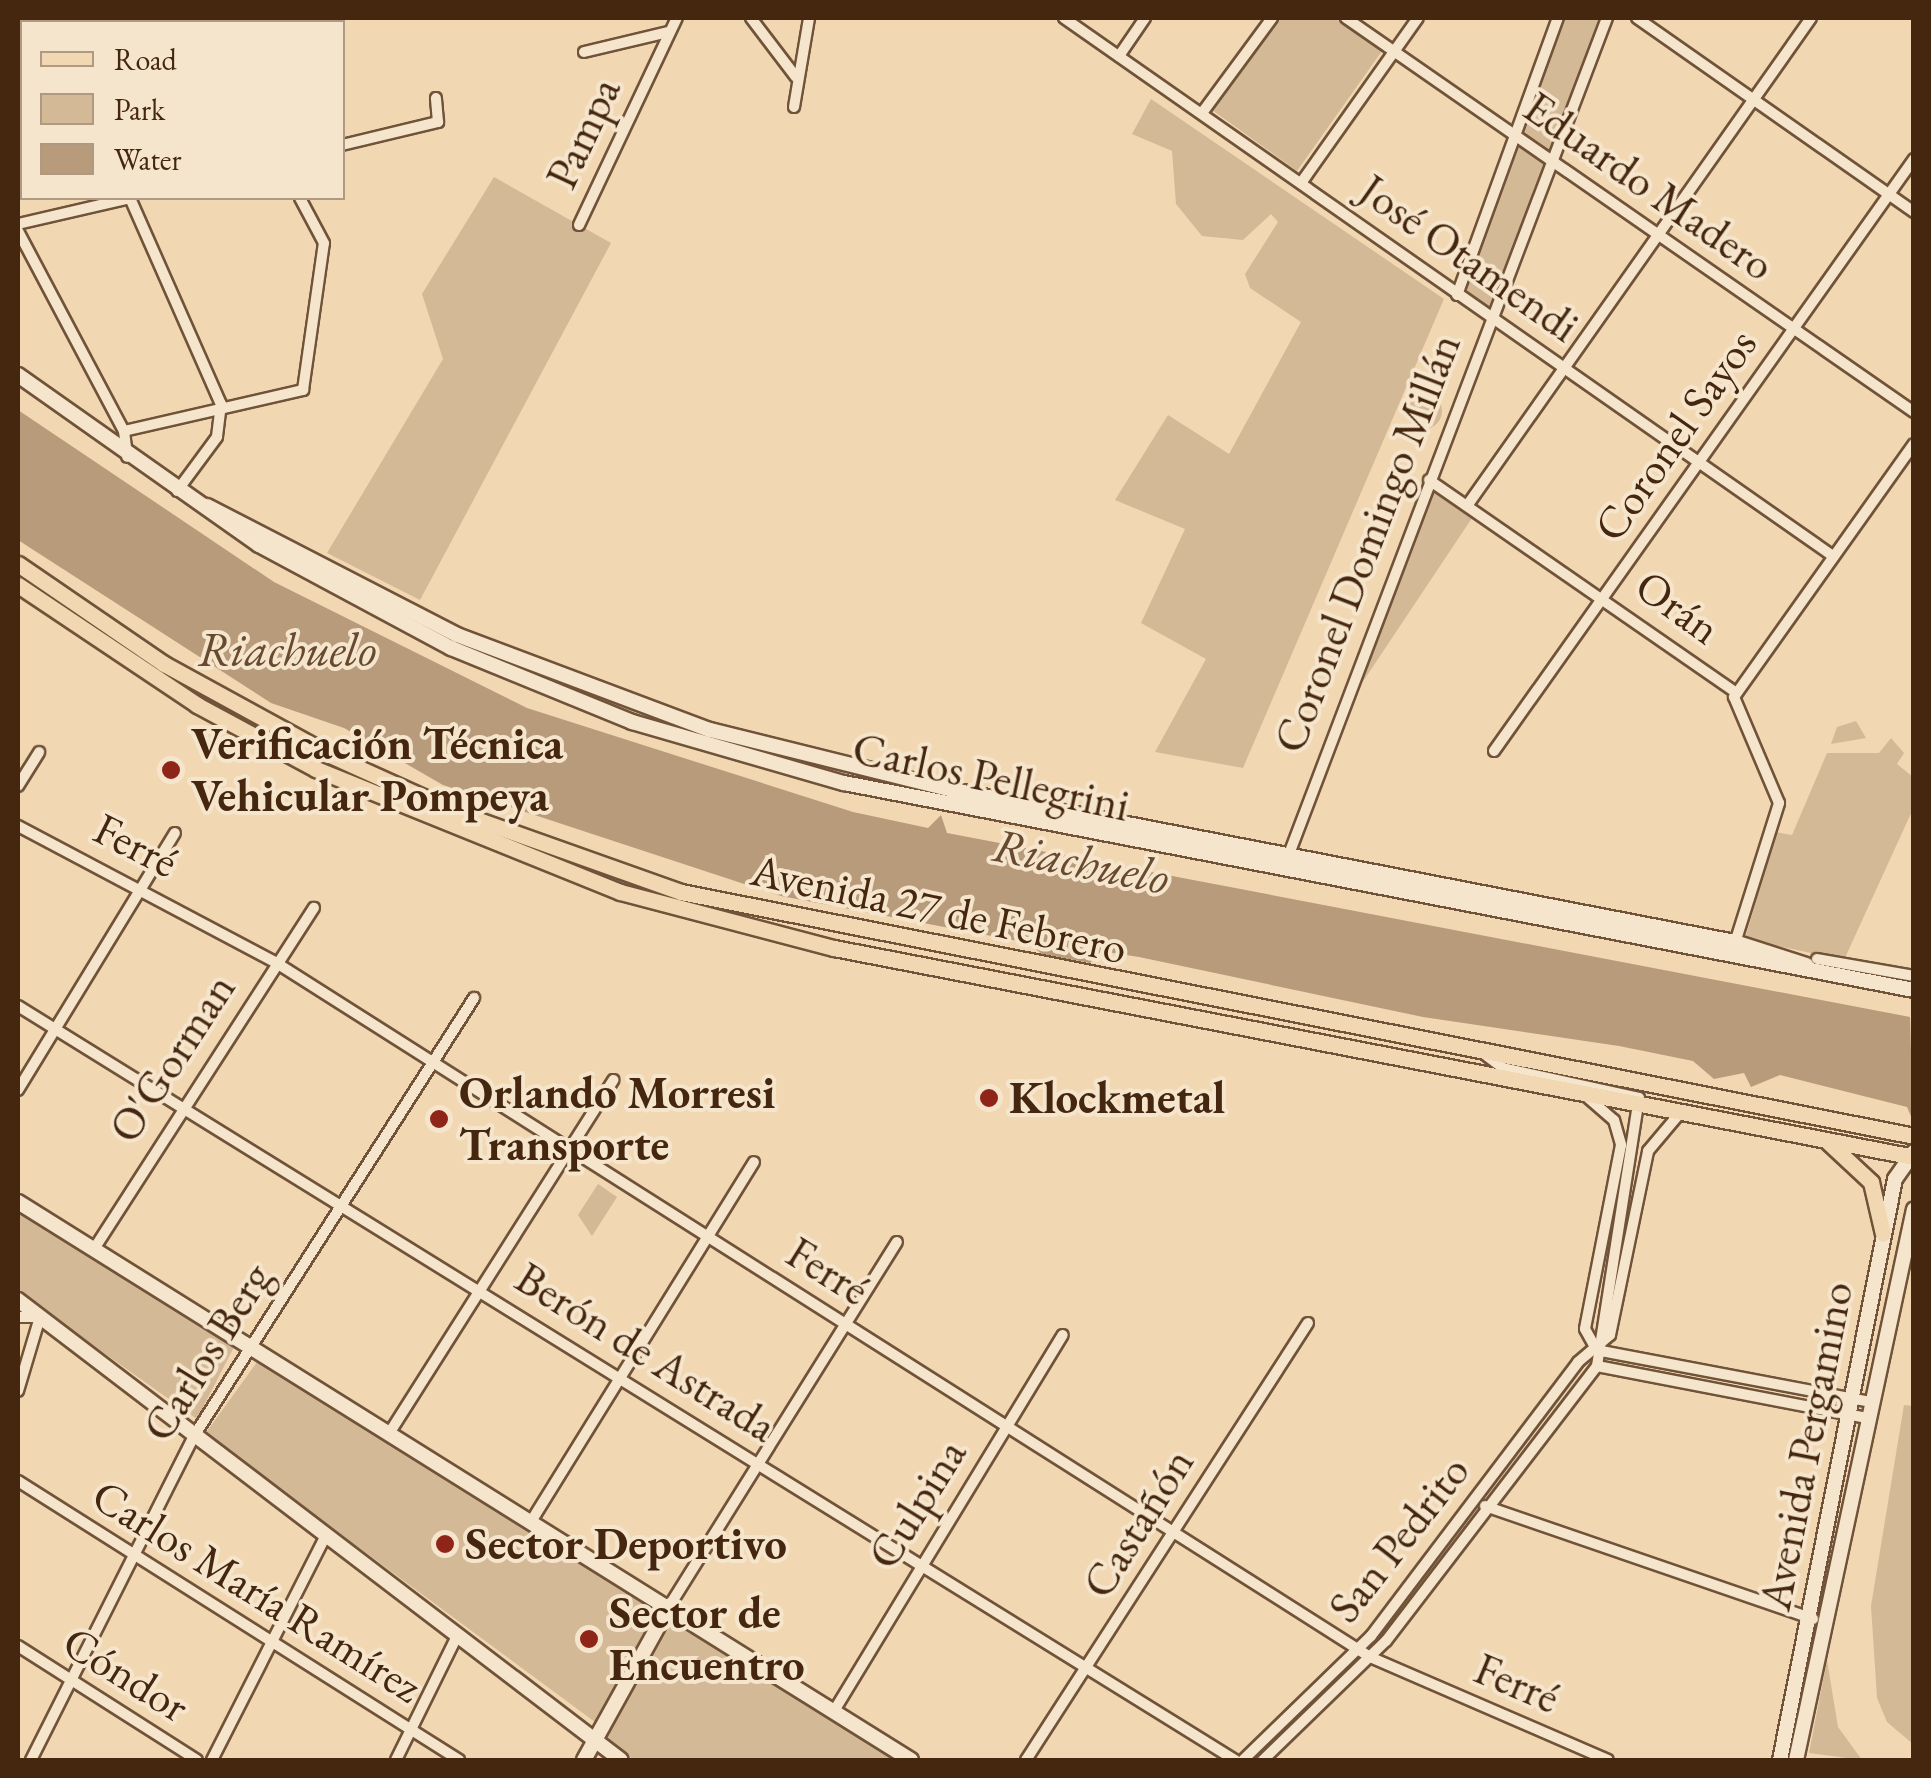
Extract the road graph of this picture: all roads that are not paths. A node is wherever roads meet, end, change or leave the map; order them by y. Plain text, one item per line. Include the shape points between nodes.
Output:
1 (677, 18) edge
2 (752, 18) edge
3 (810, 18) edge
4 (1064, 18) edge
5 (1145, 18) edge
6 (1272, 18) edge
7 (1346, 18) edge
8 (1418, 18) edge
9 (1558, 18) edge
10 (1607, 18) edge
11 (1637, 18) edge
12 (1811, 18) edge
13 (668, 32) junction
14 (1395, 49) junction
15 (584, 52) dead end
16 (1119, 56) junction
17 (796, 77) junction
18 (436, 98) dead end
19 (1753, 98) junction
20 (794, 107) dead end
21 (1202, 113) junction
22 (1515, 136) junction
23 (345, 144) edge
24 (1914, 159) edge
25 (1552, 160) junction
26 (1301, 183) junction
27 (1888, 195) junction
28 (123, 200) edge
29 (131, 200) edge
30 (301, 200) edge
31 (1914, 212) edge
32 (579, 225) dead end
33 (18, 228) edge
34 (1660, 234) junction
35 (1457, 295) junction
36 (1492, 318) junction
37 (1794, 328) junction
38 (1564, 368) junction
39 (18, 375) edge
40 (222, 411) junction
41 (1914, 412) edge
42 (124, 432) junction
43 (1914, 444) edge
44 (126, 458) junction
45 (1698, 461) junction
46 (1429, 480) junction
47 (177, 491) junction
48 (192, 501) junction
49 (1469, 503) junction
50 (1833, 556) junction
51 (18, 564) edge
52 (18, 585) edge
53 (1604, 597) junction
54 (1737, 693) junction
55 (1494, 751) dead end
56 (38, 752) dead end
57 (391, 785) junction
58 (18, 786) edge
59 (382, 800) junction
60 (18, 826) edge
61 (175, 834) dead end
62 (561, 852) junction
63 (1288, 855) junction
64 (556, 870) junction
65 (1284, 872) junction
66 (142, 885) junction
67 (314, 908) dead end
68 (1734, 949) junction
69 (992, 960) junction
70 (275, 962) junction
71 (1820, 966) junction
72 (1914, 976) edge
73 (988, 978) junction
74 (1914, 990) edge
75 (474, 998) dead end
76 (18, 1006) edge
77 (57, 1029) junction
78 (1487, 1056) junction
79 (433, 1061) junction
80 (613, 1080) dead end
81 (18, 1090) edge
82 (1580, 1092) junction
83 (184, 1102) junction
84 (1640, 1103) junction
85 (1685, 1110) junction
86 (1816, 1136) junction
87 (1914, 1136) edge
88 (569, 1148) junction
89 (1911, 1155) edge
90 (754, 1162) dead end
91 (18, 1202) edge
92 (342, 1202) junction
93 (1914, 1210) edge
94 (1883, 1234) junction
95 (709, 1237) junction
96 (897, 1242) dead end
97 (94, 1250) junction
98 (482, 1291) junction
99 (18, 1300) edge
100 (18, 1317) edge
101 (40, 1317) junction
102 (1308, 1323) dead end
103 (847, 1324) junction
104 (1062, 1336) dead end
105 (254, 1348) junction
106 (1596, 1350) junction
107 (1596, 1366) junction
108 (621, 1378) junction
109 (18, 1390) edge
110 (1851, 1398) junction
111 (1870, 1402) junction
112 (1848, 1414) junction
113 (1867, 1418) junction
114 (1007, 1426) junction
115 (196, 1432) junction
116 (390, 1432) junction
117 (759, 1464) junction
118 (18, 1481) edge
119 (1476, 1499) junction
120 (1489, 1509) junction
121 (532, 1520) junction
122 (1175, 1529) junction
123 (324, 1536) junction
124 (132, 1554) junction
125 (921, 1564) junction
126 (670, 1605) junction
127 (1808, 1618) junction
128 (1825, 1623) junction
129 (458, 1636) junction
130 (272, 1642) junction
131 (18, 1646) edge
132 (1358, 1650) junction
133 (1370, 1657) junction
134 (1088, 1667) junction
135 (72, 1681) junction
136 (834, 1711) junction
137 (412, 1730) junction
138 (594, 1740) junction
139 (31, 1760) edge
140 (197, 1760) edge
141 (212, 1760) edge
142 (396, 1760) edge
143 (459, 1760) edge
144 (584, 1760) edge
145 (622, 1760) edge
146 (911, 1760) edge
147 (1026, 1760) edge
148 (1235, 1760) edge
149 (1243, 1760) edge
150 (1263, 1760) edge
151 (1608, 1760) edge
152 (1780, 1760) edge
153 (1796, 1760) edge

1 - 13 street, Pampa
2 - 17 street
3 - 17 street
4 - 16 street, José Otamendi
5 - 16 street
6 - 21 street
7 - 14 street, Eduardo Madero
8 - 14 street
9 - 22 street, Coronel Domingo Millán
10 - 25 street, Coronel Domingo Millán
11 - 19 street
12 - 19 street
13 - 15 street
13 - 32 street, Pampa
14 - 22 street, Eduardo Madero
14 - 26 street
16 - 21 street, José Otamendi
17 - 20 street
18 - 23 street via 438,122
19 - 27 street
19 - 34 street
21 - 26 street, José Otamendi
22 - 25 street, Eduardo Madero
22 - 35 street, Coronel Domingo Millán
24 - 27 street, Coronel Sayos
25 - 34 street, Eduardo Madero
25 - 36 street, Coronel Domingo Millán
26 - 35 street, José Otamendi
27 - 31 street
27 - 37 street, Coronel Sayos
28 - 33 street
29 - 40 street
30 - 40 street via 324,243 303,390
33 - 42 street
34 - 37 street, Eduardo Madero
34 - 38 street
35 - 36 street, José Otamendi
36 - 38 street, José Otamendi
36 - 46 street, Coronel Domingo Millán
37 - 41 street, Eduardo Madero
37 - 45 street, Coronel Sayos
38 - 45 street, José Otamendi
38 - 49 street
39 - 44 main road, Carlos Pellegrini
40 - 42 street
40 - 47 street via 217,437
42 - 44 street
43 - 50 street
44 - 47 main road, Carlos Pellegrini
45 - 50 street, José Otamendi
45 - 53 street, Coronel Sayos
46 - 49 street, Orán
46 - 63 street, Coronel Domingo Millán
47 - 48 main road, Carlos Pellegrini
48 - 63 main road, Carlos Pellegrini via 457,634 637,708 844,767
48 - 65 main road, Carlos Pellegrini via 381,614 615,716 812,776
49 - 53 street, Orán
50 - 54 street
51 - 57 main road via 164,664
52 - 59 main road, Avenida 27 de Febrero via 197,706
53 - 54 street, Orán
53 - 55 street, Coronel Sayos
54 - 68 street via 1736,714 1778,803
56 - 58 street
57 - 59 main road
57 - 62 main road
59 - 64 main road, Avenida 27 de Febrero
60 - 66 street, Ferré
61 - 66 street
62 - 64 main road
62 - 69 main road, Avenida 27 de Febrero via 588,854 596,865 811,924
63 - 65 street, Coronel Domingo Millán
63 - 68 main road, Carlos Pellegrini
64 - 73 main road, Avenida 27 de Febrero via 720,921
65 - 68 main road, Carlos Pellegrini
66 - 70 street, Ferré
66 - 77 street
67 - 70 street, O'Gorman
68 - 71 main road, Carlos Pellegrini
69 - 73 main road
69 - 78 main road, Avenida 27 de Febrero via 998,953 1032,959 1042,970
70 - 79 street, Ferré
70 - 83 street, O'Gorman
71 - 72 street, Carlos Pellegrini
71 - 74 main road, Carlos Pellegrini
73 - 82 main road, Avenida 27 de Febrero
75 - 79 street, Carlos Berg
76 - 77 street, Berón de Astrada
77 - 81 street
77 - 83 street, Berón de Astrada
78 - 84 street via 1503,1068 1636,1094
78 - 87 main road, Avenida 27 de Febrero
79 - 88 street, Ferré
79 - 92 street, Carlos Berg
80 - 88 street
82 - 84 main road, Avenida 27 de Febrero
82 - 106 street, San Pedrito via 1614,1120 1621,1145 1586,1329
83 - 92 street, Berón de Astrada
83 - 97 street, O'Gorman
84 - 85 main road, Avenida 27 de Febrero
84 - 106 street, San Pedrito
85 - 86 main road, Avenida 27 de Febrero
85 - 106 street, San Pedrito via 1648,1151 1610,1335
86 - 89 main road, Avenida 27 de Febrero
86 - 94 main road via 1871,1182
88 - 95 street, Ferré
88 - 98 street
89 - 94 main road, Avenida Pergamino
90 - 95 street
91 - 97 main road
92 - 98 street, Berón de Astrada
92 - 105 street, Carlos Berg
93 - 111 main road, Avenida Pergamino
94 - 110 main road, Avenida Pergamino
95 - 103 street, Ferré
95 - 108 street
96 - 103 street
97 - 105 main road
98 - 108 street, Berón de Astrada
98 - 116 street
99 - 101 main road
100 - 101 street
101 - 109 street
101 - 115 main road
102 - 122 street, Castañón
103 - 114 street, Ferré
103 - 117 street
104 - 114 street, Culpina
105 - 115 street, Carlos Berg
105 - 116 main road
106 - 107 street, San Pedrito
106 - 110 street
106 - 119 street, San Pedrito
107 - 112 street
107 - 120 street, San Pedrito
108 - 117 street, Berón de Astrada
108 - 121 street
110 - 111 street
110 - 112 main road, Avenida Pergamino
111 - 113 main road, Avenida Pergamino
112 - 113 street
112 - 127 main road, Avenida Pergamino
113 - 128 main road, Avenida Pergamino
114 - 122 street, Ferré
114 - 125 street, Culpina
115 - 123 main road
115 - 124 street, Carlos Berg
116 - 121 main road
117 - 125 street, Berón de Astrada
117 - 126 street
118 - 124 street, Carlos María Ramírez
119 - 120 street
119 - 132 street, San Pedrito
120 - 127 street
120 - 133 street, San Pedrito
121 - 126 main road
122 - 132 street, Ferré
122 - 134 street, Castañón
123 - 129 main road
123 - 130 street
124 - 130 street, Carlos María Ramírez
124 - 135 street, Carlos Berg
125 - 134 street, Berón de Astrada
125 - 136 street, Culpina
126 - 136 main road
126 - 138 main road
127 - 128 street
127 - 152 main road, Avenida Pergamino
128 - 153 main road, Avenida Pergamino
129 - 137 street
129 - 138 main road
130 - 137 street, Carlos María Ramírez
130 - 141 street
131 - 135 street, Cóndor
132 - 133 street, Ferré
132 - 149 street, San Pedrito
133 - 150 street, San Pedrito
133 - 151 street, Ferré
134 - 147 street, Castañón
134 - 148 street, Berón de Astrada
135 - 139 street, Carlos Berg
135 - 140 street, Cóndor
136 - 146 main road
137 - 142 street
137 - 143 street, Carlos María Ramírez
138 - 144 main road
138 - 145 main road

